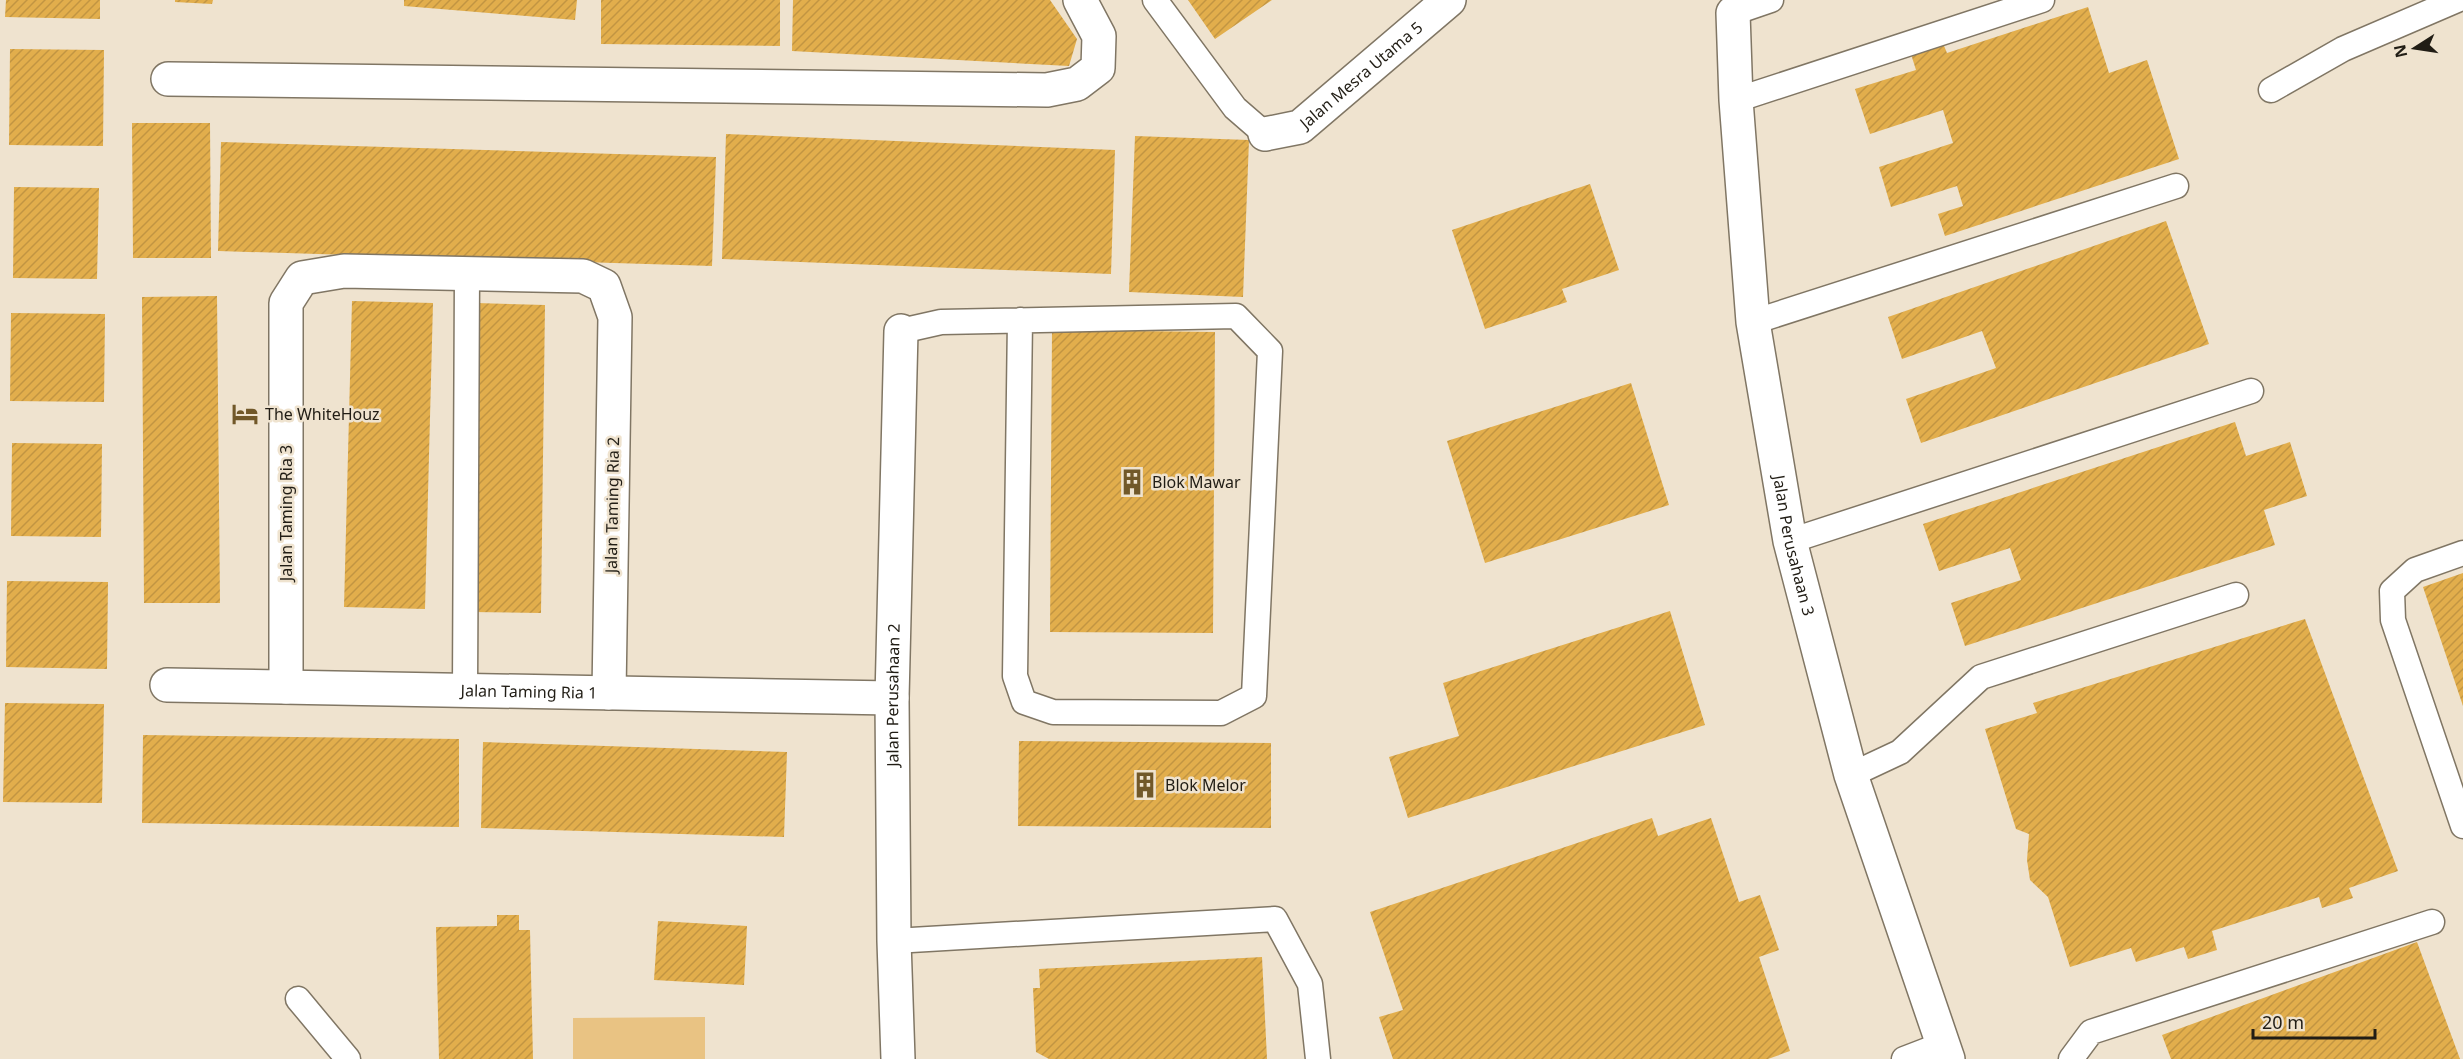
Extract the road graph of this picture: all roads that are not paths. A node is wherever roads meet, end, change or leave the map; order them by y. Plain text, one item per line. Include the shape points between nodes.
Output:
1 (1080, 0) edge
2 (1155, 0) edge
3 (1449, 0) edge
4 (1771, 0) edge
5 (2042, 0) edge
6 (2457, 0) edge
7 (1733, 13) joint
8 (168, 79) dead end
9 (2271, 90) dead end
10 (1736, 100) junction
11 (1265, 134) joint
12 (2176, 186) dead end
13 (467, 274) junction
14 (1020, 320) junction
15 (1753, 322) junction
16 (901, 331) joint
17 (2251, 392) dead end
18 (1790, 541) junction
19 (2463, 553) edge
20 (2236, 595) dead end
21 (166, 685) dead end
22 (286, 687) junction
23 (465, 690) junction
24 (609, 693) junction
25 (892, 698) junction
26 (1851, 775) junction
27 (2463, 826) edge
28 (2432, 922) dead end
29 (894, 940) junction
30 (298, 999) dead end
31 (1945, 1052) edge
32 (348, 1059) edge
33 (898, 1059) edge
34 (1318, 1059) edge
35 (1904, 1059) edge
36 (2071, 1059) edge

1 - 8 street via 1099,36 1098,68 1077,84 1047,90
2 - 11 lane via 1235,108
3 - 11 street, Jalan Mesra Utama 5 via 1300,127
4 - 7 lane
5 - 10 lane
6 - 9 lane via 2343,49
7 - 10 street, Jalan Perusahaan 3
10 - 15 street, Jalan Perusahaan 3
12 - 15 lane
13 - 22 street, Jalan Taming Ria 3 via 334,273 302,278 286,303
13 - 23 lane
13 - 24 street, Jalan Taming Ria 2 via 583,276 604,286 615,316
14 - 14 lane via 1236,316 1270,351 1254,696 1221,713 1053,712 1024,702 1015,676
14 - 16 lane via 940,322
15 - 18 street, Jalan Perusahaan 3
16 - 25 street, Jalan Perusahaan 2
17 - 18 lane
18 - 26 street, Jalan Perusahaan 3
19 - 27 lane via 2415,570 2392,591 2393,620
20 - 26 lane via 1981,677 1900,752
21 - 22 street, Jalan Taming Ria 1
22 - 23 street, Jalan Taming Ria 1
23 - 24 street, Jalan Taming Ria 1
24 - 25 street, Jalan Taming Ria 1
25 - 29 street, Jalan Perusahaan 2
26 - 31 street, Jalan Perusahaan 3
28 - 36 lane via 2091,1032
29 - 33 street, Jalan Perusahaan 2
29 - 34 lane via 1275,920 1310,984
30 - 32 lane
31 - 35 lane

